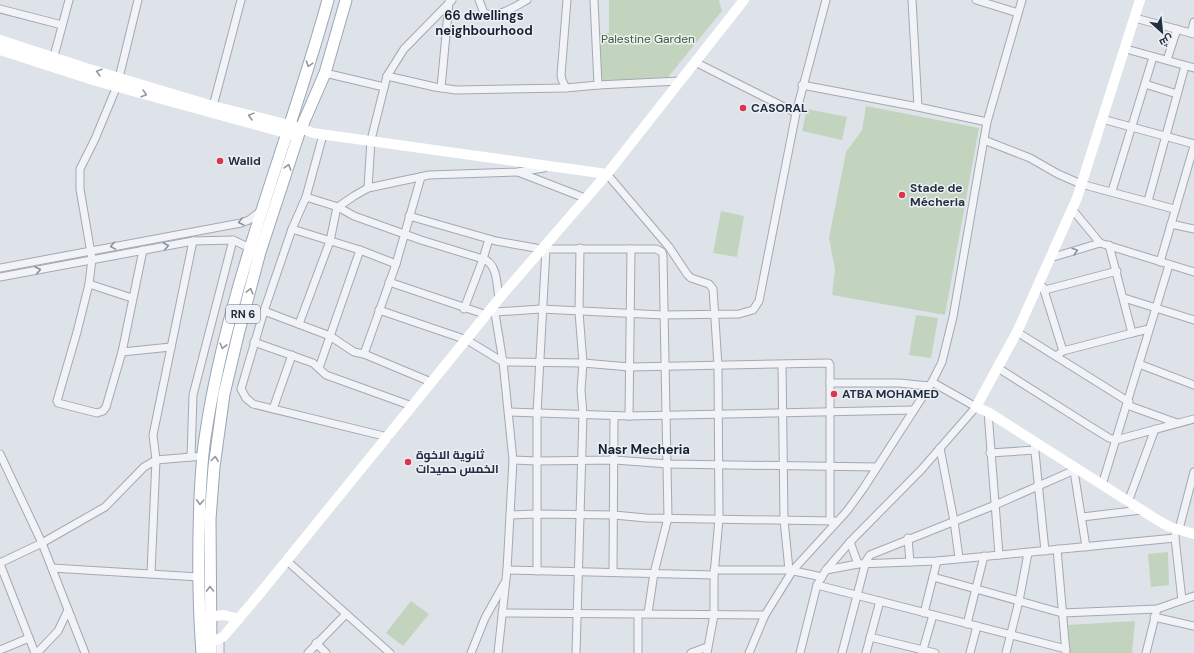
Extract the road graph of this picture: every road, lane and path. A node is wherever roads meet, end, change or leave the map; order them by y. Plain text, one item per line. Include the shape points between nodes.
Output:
1 (69, 0) edge
2 (138, 0) edge
3 (241, 0) edge
4 (328, 0) edge
5 (346, 0) edge
6 (479, 0) edge
7 (528, 0) edge
8 (566, 0) edge
9 (594, 0) edge
10 (826, 0) edge
11 (912, 0) edge
12 (976, 0) edge
13 (1022, 0) edge
14 (1140, 0) edge
15 (450, 1) edge
16 (740, 2) edge
17 (0, 9) edge
18 (1018, 13) junction
19 (1135, 18) junction
20 (1194, 22) edge
21 (62, 25) junction
22 (1177, 29) junction
23 (1192, 33) edge
24 (0, 40) edge
25 (316, 42) junction
26 (332, 47) junction
27 (1126, 49) junction
28 (0, 50) edge
29 (1153, 57) junction
30 (1167, 60) junction
31 (53, 62) junction
32 (695, 62) junction
33 (1185, 66) junction
34 (1194, 68) edge
35 (325, 72) junction
36 (387, 76) junction
37 (679, 81) junction
38 (118, 82) junction
39 (1145, 84) junction
40 (598, 85) junction
41 (802, 85) junction
42 (384, 87) junction
43 (441, 88) junction
44 (566, 88) junction
45 (1177, 94) junction
46 (918, 107) junction
47 (212, 110) junction
48 (796, 113) junction
49 (1102, 119) junction
50 (987, 122) junction
51 (1131, 127) junction
52 (287, 130) junction
53 (299, 132) junction
54 (318, 134) junction
55 (1165, 136) junction
56 (371, 140) junction
57 (984, 140) junction
58 (1194, 145) edge
59 (553, 166) junction
60 (518, 172) junction
61 (607, 174) junction
62 (421, 177) junction
63 (1081, 184) junction
64 (368, 188) junction
65 (1112, 191) junction
66 (306, 196) junction
67 (585, 198) junction
68 (1148, 201) junction
69 (338, 207) junction
70 (275, 208) junction
71 (1072, 209) junction
72 (1174, 209) junction
73 (261, 211) junction
74 (409, 216) junction
75 (1171, 224) junction
76 (1194, 228) edge
77 (292, 229) junction
78 (404, 233) junction
79 (489, 239) junction
80 (233, 240) junction
81 (193, 241) junction
82 (330, 241) junction
83 (1100, 243) junction
84 (1109, 245) junction
85 (250, 247) junction
86 (580, 248) junction
87 (543, 249) junction
88 (631, 249) junction
89 (91, 250) junction
90 (143, 250) junction
91 (360, 250) junction
92 (260, 252) junction
93 (1050, 258) junction
94 (483, 259) junction
95 (92, 260) junction
96 (1160, 262) junction
97 (396, 264) junction
98 (1169, 265) junction
99 (0, 268) edge
100 (1117, 271) junction
101 (1194, 272) edge
102 (0, 277) edge
103 (389, 282) junction
104 (89, 284) junction
105 (1042, 286) junction
106 (132, 298) junction
107 (1124, 298) junction
108 (464, 308) junction
109 (1155, 308) junction
110 (494, 309) junction
111 (379, 310) junction
112 (541, 310) junction
113 (264, 311) junction
114 (579, 312) junction
115 (630, 314) junction
116 (664, 315) junction
117 (716, 315) junction
118 (1194, 320) edge
119 (300, 324) junction
120 (1149, 329) junction
121 (1017, 332) junction
122 (1132, 333) junction
123 (330, 336) junction
124 (467, 340) junction
125 (254, 342) junction
126 (171, 347) junction
127 (1063, 351) junction
128 (122, 352) junction
129 (364, 354) junction
130 (292, 355) junction
131 (1056, 356) junction
132 (503, 362) junction
133 (540, 362) junction
134 (583, 363) junction
135 (1139, 364) junction
136 (782, 365) junction
137 (718, 366) junction
138 (630, 367) junction
139 (666, 367) junction
140 (318, 368) junction
141 (998, 368) junction
142 (431, 382) junction
143 (830, 383) junction
144 (930, 384) junction
145 (1194, 385) edge
146 (1128, 403) junction
147 (412, 406) junction
148 (976, 407) junction
149 (273, 409) junction
150 (913, 410) junction
151 (509, 412) junction
152 (783, 412) junction
153 (830, 412) junction
154 (988, 412) junction
155 (537, 413) junction
156 (583, 414) junction
157 (665, 415) junction
158 (719, 415) junction
159 (614, 416) junction
160 (629, 416) junction
161 (1194, 419) edge
162 (1177, 424) junction
163 (1155, 429) junction
164 (388, 437) junction
165 (1116, 440) junction
166 (1034, 446) junction
167 (940, 448) junction
168 (0, 454) edge
169 (990, 454) junction
170 (203, 456) junction
171 (191, 457) junction
172 (156, 460) junction
173 (512, 460) junction
174 (615, 460) junction
175 (537, 461) junction
176 (581, 461) junction
177 (668, 464) junction
178 (720, 465) junction
179 (783, 466) junction
180 (830, 467) junction
181 (876, 467) junction
182 (1076, 470) junction
183 (1194, 472) edge
184 (1102, 484) junction
185 (1038, 486) junction
186 (1128, 502) junction
187 (995, 505) junction
188 (1142, 510) junction
189 (536, 514) junction
190 (510, 515) junction
191 (580, 515) junction
192 (614, 515) junction
193 (1082, 517) junction
194 (668, 518) junction
195 (719, 519) junction
196 (784, 520) junction
197 (954, 520) junction
198 (834, 521) junction
199 (1176, 531) junction
200 (1194, 534) edge
201 (908, 538) junction
202 (850, 542) junction
203 (42, 543) junction
204 (1086, 547) junction
205 (1057, 549) junction
206 (1045, 551) junction
207 (1028, 553) junction
208 (999, 555) junction
209 (984, 556) junction
210 (959, 558) junction
211 (286, 560) junction
212 (937, 561) junction
213 (910, 562) junction
214 (862, 564) junction
215 (0, 567) edge
216 (52, 568) junction
217 (507, 570) junction
218 (791, 570) junction
219 (826, 570) junction
220 (537, 571) junction
221 (578, 572) junction
222 (613, 572) junction
223 (151, 573) junction
224 (714, 573) junction
225 (654, 574) junction
226 (199, 577) junction
227 (822, 577) junction
228 (933, 577) junction
229 (505, 582) junction
230 (817, 586) junction
231 (977, 589) junction
232 (857, 596) junction
233 (1194, 596) edge
234 (1182, 600) junction
235 (880, 601) junction
236 (1019, 601) junction
237 (1157, 609) junction
238 (68, 610) junction
239 (502, 613) junction
240 (648, 613) junction
241 (924, 613) junction
242 (1062, 613) junction
243 (346, 614) junction
244 (211, 615) junction
245 (577, 615) junction
246 (638, 615) junction
247 (714, 615) junction
248 (933, 615) junction
249 (765, 616) junction
250 (200, 617) junction
251 (1154, 617) junction
252 (239, 619) junction
253 (966, 624) junction
254 (977, 626) junction
255 (1194, 626) edge
256 (1011, 635) junction
257 (870, 637) junction
258 (29, 638) junction
259 (316, 643) junction
260 (1049, 644) junction
261 (209, 646) edge
262 (0, 650) edge
263 (707, 650) edge
264 (1066, 651) edge
265 (923, 652) edge
266 (36, 653) edge
267 (85, 653) edge
268 (220, 653) edge
269 (308, 653) edge
270 (326, 653) edge
271 (390, 653) edge
272 (471, 653) edge
273 (498, 653) edge
274 (576, 653) edge
275 (638, 653) edge
276 (691, 653) edge
277 (749, 653) edge
278 (800, 653) edge
279 (842, 653) edge
280 (866, 653) edge
281 (935, 653) edge
282 (970, 653) edge
283 (1006, 653) edge
284 (1047, 653) edge
285 (1148, 653) edge

1 - 21 street
2 - 38 street
3 - 47 street
4 - 25 main road, RN 6
5 - 26 main road, RN 6
6 - 7 street via 484,13 488,15 498,14
8 - 44 street via 562,75
9 - 40 street
10 - 41 street
11 - 46 street
12 - 18 street
13 - 18 street
14 - 19 main road
15 - 36 street via 404,49
15 - 43 street
16 - 32 main road
17 - 21 street
18 - 50 street
19 - 22 street
19 - 27 main road
20 - 23 street
21 - 31 street
22 - 23 street
22 - 30 street
24 - 31 main road
25 - 26 main road
25 -> 52 main road, RN 6
26 - 35 main road, RN 6
27 - 29 street
27 - 49 main road
28 - 31 main road
29 - 30 street
29 - 39 street
30 - 33 street
31 - 38 main road
32 - 37 main road
32 - 48 street
33 - 34 street
33 - 45 street
35 - 42 street
35 - 53 main road, RN 6
36 - 42 street
36 - 43 street
37 - 40 street
37 - 61 main road
38 - 47 main road
38 - 89 street via 80,169 80,189
39 - 45 street
39 - 51 street
40 - 44 street
41 - 46 street
41 - 48 street
42 - 56 street
43 - 44 street
45 - 55 street
46 - 50 street
47 - 52 main road
48 - 117 street via 759,301 747,313
49 - 51 street
49 - 63 main road
50 - 57 street
51 - 55 street
51 - 65 street
52 - 53 main road
52 - 73 main road, RN 6
53 - 54 main road
70 -> 53 main road, RN 6
54 - 56 main road
54 - 66 street
55 - 58 street
55 - 68 street
56 - 59 main road
56 - 64 street
57 - 63 street via 1030,158
57 - 144 street via 953,317 942,362
58 - 72 street
59 - 60 street
59 - 61 main road
60 - 62 street via 441,173
60 - 67 street
61 - 67 main road
61 - 117 street via 669,246 687,274 712,286
62 - 64 street
62 - 74 street
63 - 65 street
63 - 71 main road
64 - 69 street
65 - 68 street
66 - 69 street
66 - 77 street
67 - 87 main road
68 - 72 street
69 - 78 street via 354,216
69 - 82 street
70 - 73 street via 268,207
70 - 92 main road, RN 6
71 - 83 street
71 - 93 main road
72 - 75 street
73 - 85 main road, RN 6
73 -> 89 street via 241,223
74 - 78 street
74 - 79 street
75 - 76 street
75 - 96 street
77 - 82 street
77 - 113 street
78 - 94 street
78 - 97 street
79 - 87 street
79 - 94 street
80 - 81 street
80 - 85 street
80 - 171 street via 193,395
90 -> 81 street
81 - 126 street
82 - 91 street
82 - 119 street
83 - 84 street
93 -> 83 street
84 - 96 street
84 - 100 street
85 - 92 street
85 -> 170 main road, RN 6 via 219,364
86 - 87 street
86 - 88 street
86 - 114 street
87 - 110 main road
87 - 112 street
88 - 115 street
88 - 116 street via 656,249 662,252
89 - 95 street
89 - 99 street
90 - 95 street
90 - 106 street
91 - 97 street
91 - 123 street
244 -> 92 main road, RN 6 via 210,519 219,425 239,331
93 - 105 main road
94 - 108 street
94 - 110 street via 490,262 494,268
102 -> 95 street
95 - 104 street
96 - 98 street
97 - 103 street
98 - 101 street
98 - 109 street
100 - 105 street
100 - 107 street
103 - 108 street
103 - 111 street
104 - 106 street
104 - 128 street via 57,402 97,413 103,411
105 - 121 main road
105 - 127 street
106 - 128 street
107 - 109 street
107 - 122 street
108 - 110 street
109 - 118 street
109 - 120 street
110 - 112 street
110 - 124 main road
110 - 132 street
111 - 124 street
111 - 129 street
112 - 114 street
112 - 133 street
113 - 119 street
113 - 125 street
114 - 115 street
114 - 134 street
115 - 116 street
115 - 138 street
116 - 117 street
116 - 139 street
117 - 137 street
119 - 123 street
120 - 122 street
120 - 135 street
121 - 131 street
121 - 141 main road
122 - 127 street
123 - 129 street via 354,352
123 - 140 street
124 - 132 street
124 - 142 main road
125 - 130 street
125 - 149 street via 241,389 250,402
126 - 128 street
126 - 172 street via 153,435
127 - 131 street
129 - 142 street
130 - 140 street via 313,363
130 - 149 street
131 - 146 street
132 - 133 street
132 - 151 street
133 - 134 street
133 - 155 street
134 - 138 street
134 - 156 street
135 - 145 street
135 - 146 street
136 - 137 street
136 - 143 street via 829,363
136 - 152 street
137 - 139 street
137 - 158 street
138 - 139 street
138 - 160 street
139 - 157 street
140 - 147 street via 326,375
141 - 148 main road
141 - 165 street
142 - 147 main road
143 - 144 street
143 - 153 street
144 - 148 street
144 - 150 street
146 - 162 street
146 - 165 street
147 - 164 main road
148 - 154 main road
148 - 167 street
149 - 164 street
150 - 153 street
150 - 181 street
151 - 155 street
151 - 173 street
152 - 153 street
152 - 158 street
152 - 179 street
153 - 180 street
154 - 166 main road
154 - 169 street
155 - 156 street
155 - 175 street
156 - 159 street
156 - 176 street
157 - 158 street
157 - 160 street
157 - 177 street
158 - 178 street
159 - 160 street
159 - 174 street
161 - 162 street
162 - 163 street
163 - 165 street
163 - 186 street
164 - 211 main road
165 - 184 street
166 - 169 street
166 - 182 main road
166 - 185 street
167 - 197 street
167 - 202 street
168 - 203 street
169 - 187 street
170 - 171 street
170 -> 226 main road, RN 6
171 - 172 street
172 - 203 street via 144,467 105,507
172 - 223 street
173 - 175 street
173 - 190 street
174 - 176 street
174 - 177 street
174 - 192 street
175 - 176 street
175 - 189 street
176 - 191 street
177 - 178 street
177 - 194 street
178 - 179 street
178 - 195 street
179 - 180 street
179 - 196 street
180 - 181 street
180 - 198 street
181 - 198 street via 860,494
182 - 184 main road
182 - 185 street
182 - 193 street
183 - 199 street
184 - 186 main road
185 - 187 street
185 - 206 street
186 - 188 main road
187 - 197 street
187 - 208 street
188 - 193 street
188 - 199 main road
189 - 190 street
189 - 191 street
189 - 220 street
190 - 217 street
191 - 192 street
191 - 221 street
192 - 194 street
192 - 222 street
193 - 204 street
194 - 195 street
194 - 225 street
195 - 196 street
195 - 224 street
196 - 198 street
196 - 218 street
197 - 201 street
197 - 210 street
198 - 218 street
199 - 200 main road
199 - 204 street
199 - 234 street
201 - 213 street
201 - 214 street via 875,552
202 - 214 street
202 - 219 street
203 - 215 street
203 - 216 street
204 - 205 street
205 - 206 street
205 - 242 street
206 - 207 street
207 - 208 street
207 - 236 street
208 - 209 street
209 - 210 street
209 - 231 street
210 - 212 street
211 - 243 street
211 - 252 main road
212 - 213 street
212 - 228 street
213 - 214 street
214 - 219 street
214 - 232 street
215 - 258 street
216 - 223 street
216 - 238 street
217 - 220 street
217 - 229 street
218 - 224 street
218 - 227 street
218 - 249 street
219 - 227 street
220 - 221 street
221 - 222 street
221 - 245 street
222 - 225 street
223 - 226 street
224 - 225 street
224 - 247 street
225 - 240 street
226 - 250 main road, RN 6
227 - 230 street
228 - 231 street
228 - 241 street
229 - 239 street
229 - 272 street via 485,618
230 - 232 street
230 - 278 street
231 - 236 street
231 - 253 street
232 - 235 street
232 - 279 street
233 - 234 street
234 - 237 street
235 - 241 street
235 - 257 street
236 - 242 street
236 - 256 street
237 - 242 street
237 - 251 street
238 - 266 street via 58,631
238 - 267 street
239 - 245 street
239 - 273 street
240 - 246 street
240 - 247 street
241 - 248 street
242 - 264 street
243 - 259 street
243 - 271 street
244 - 250 main road
244 - 252 main road
244 - 261 main road, RN 6
245 - 246 street
245 - 274 street
246 - 275 street
247 - 249 street
247 - 263 street
248 - 253 street
248 - 265 street
249 - 277 street
250 - 261 main road, RN 6
251 - 255 street
251 - 285 street
252 - 261 main road
253 - 254 street
254 - 256 street
254 - 282 street
256 - 260 street
256 - 283 street
257 - 265 street
257 - 280 street
258 - 262 street
258 - 266 street
259 - 269 street
259 - 270 street
260 - 264 street
260 - 284 street
261 - 268 street
263 - 276 street
265 - 281 street

